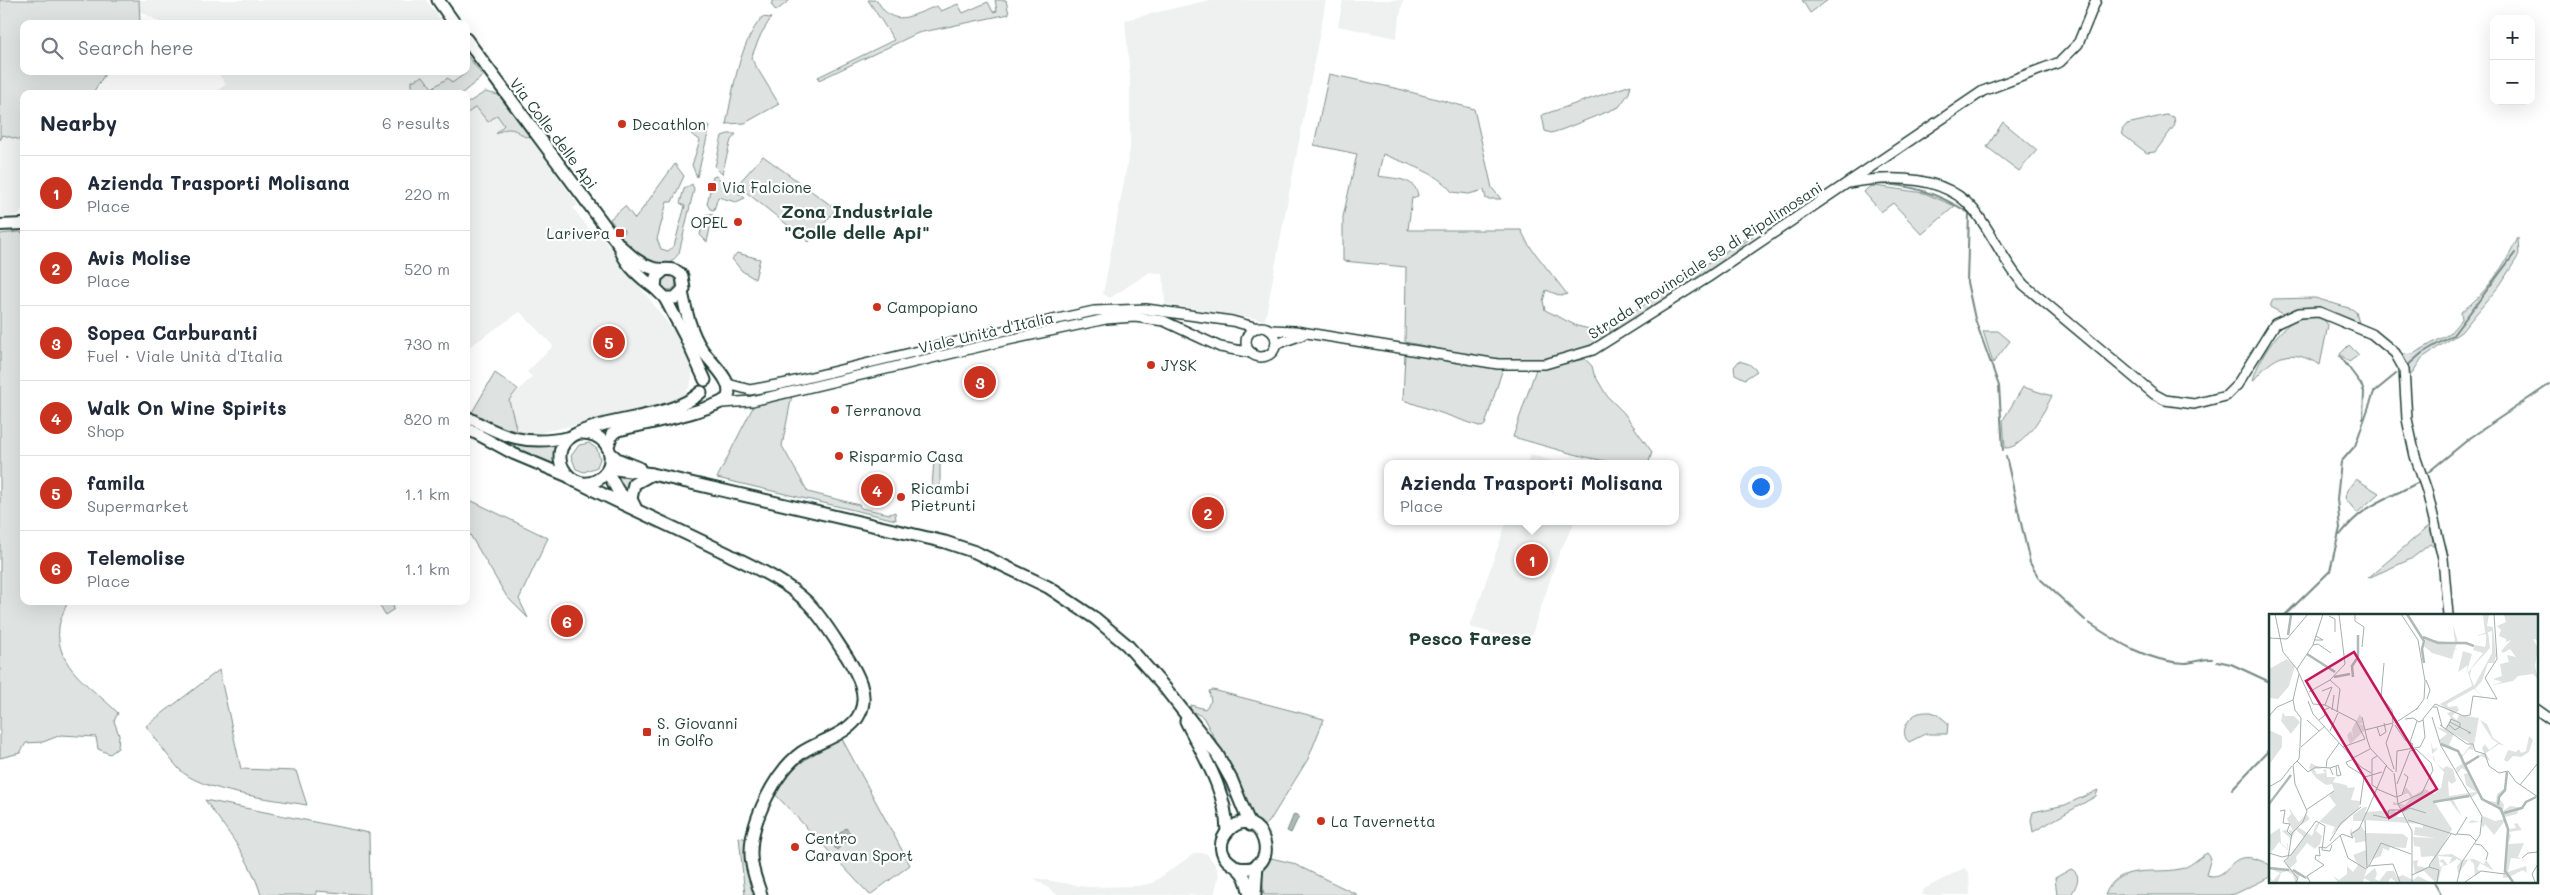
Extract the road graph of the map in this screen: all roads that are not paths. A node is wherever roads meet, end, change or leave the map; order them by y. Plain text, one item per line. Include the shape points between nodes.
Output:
1 (438, 0) edge
2 (2096, 0) edge
3 (452, 20) edge
4 (470, 44) edge
5 (1881, 160) junction
6 (1868, 170) junction
7 (1886, 175) junction
8 (1874, 179) junction
9 (1896, 179) junction
10 (1848, 183) junction
11 (20, 224) edge
12 (0, 225) edge
13 (619, 245) junction
14 (664, 270) junction
15 (655, 288) junction
16 (682, 292) junction
17 (665, 298) junction
18 (1258, 328) junction
19 (1270, 330) junction
20 (1309, 334) junction
21 (1276, 344) junction
22 (1252, 353) junction
23 (705, 380) junction
24 (725, 381) junction
25 (700, 392) junction
26 (718, 404) junction
27 (470, 418) edge
28 (470, 430) edge
29 (575, 435) junction
30 (609, 449) junction
31 (608, 470) junction
32 (652, 474) junction
33 (572, 479) junction
34 (636, 508) junction
35 (2448, 614) edge
36 (1179, 706) junction
37 (2538, 710) edge
38 (2550, 719) edge
39 (1250, 825) junction
40 (1227, 832) junction
41 (1257, 864) junction
42 (1238, 868) junction
43 (761, 895) edge
44 (1250, 895) edge
45 (1255, 895) edge

1 - 3 main road
2 - 5 street via 2078,44 2060,62 1983,91
4 - 13 main road, Via Colle delle Api
5 - 6 street
5 - 7 street via 1881,168
6 - 7 street, Strada Provinciale 59 di Ripalimosani
6 - 8 street
6 - 10 street, Strada Provinciale 59 di Ripalimosani
7 - 9 street, Strada Provinciale 59 di Ripalimosani
8 - 9 street, Strada Provinciale 59 di Ripalimosani
8 - 10 street, Strada Provinciale 59 di Ripalimosani
9 - 35 street, Strada Provinciale 59 di Ripalimosani via 1933,184 1962,198 1978,216 2010,269 2024,285 2165,400 2194,404 2226,396 2237,385 2275,324 2299,312 2319,312 2361,328 2384,342 2404,369 2407,419 2443,558
10 - 20 street, Strada Provinciale 59 di Ripalimosani via 1630,329 1593,350 1566,359 1545,364 1498,364
11 - 12 main road
13 - 14 main road, Via Colle delle Api via 638,262
13 - 15 main road, Via Colle delle Api via 624,259 638,276
14 - 15 main road via 656,277
14 - 16 main road via 675,270 682,276 685,283
15 - 17 main road
16 - 17 main road via 675,298
16 - 24 main road via 687,316 700,347
17 - 23 main road
18 - 19 street, Viale Unità d'Italia
18 - 22 street via 1250,332 1247,341
18 - 24 street, Viale Unità d'Italia via 1146,309 1094,311 782,384 750,390
19 - 20 street, Strada Provinciale 59 di Ripalimosani
19 - 21 street
20 - 21 street, Strada Provinciale 59 di Ripalimosani
21 - 22 street, Viale Unità d'Italia via 1268,355
22 - 26 street, Viale Unità d'Italia via 1220,347 1164,321 1135,317 1106,319 752,401
23 - 24 main road via 714,376
23 - 25 main road
24 - 26 main road via 729,395
25 - 26 main road via 705,401
25 - 29 main road via 685,405 602,424
26 - 30 main road via 618,430 612,434
27 - 29 main road via 505,436 538,443
28 - 33 main road
29 - 30 main road via 596,435
29 - 33 main road via 563,446 560,457 562,468
30 - 31 main road
30 - 32 main road via 617,458
31 - 32 main road
31 - 33 main road via 591,483
31 - 34 main road via 618,491
32 - 34 main road via 634,484 631,499
32 - 36 main road via 926,537 975,552 1020,572 1080,608 1127,645
33 - 34 main road
34 - 43 main road via 754,567 790,589 822,618 860,682 863,701 860,715 847,728 802,753 784,768 771,788 754,832 750,854
36 - 39 main road via 1217,754
36 - 40 main road via 1217,784
37 - 38 street
39 - 40 main road via 1240,824
39 - 41 main road via 1258,829 1266,842 1265,852
40 - 42 main road via 1221,845 1223,855
41 - 42 main road
41 - 45 main road
42 - 44 main road

